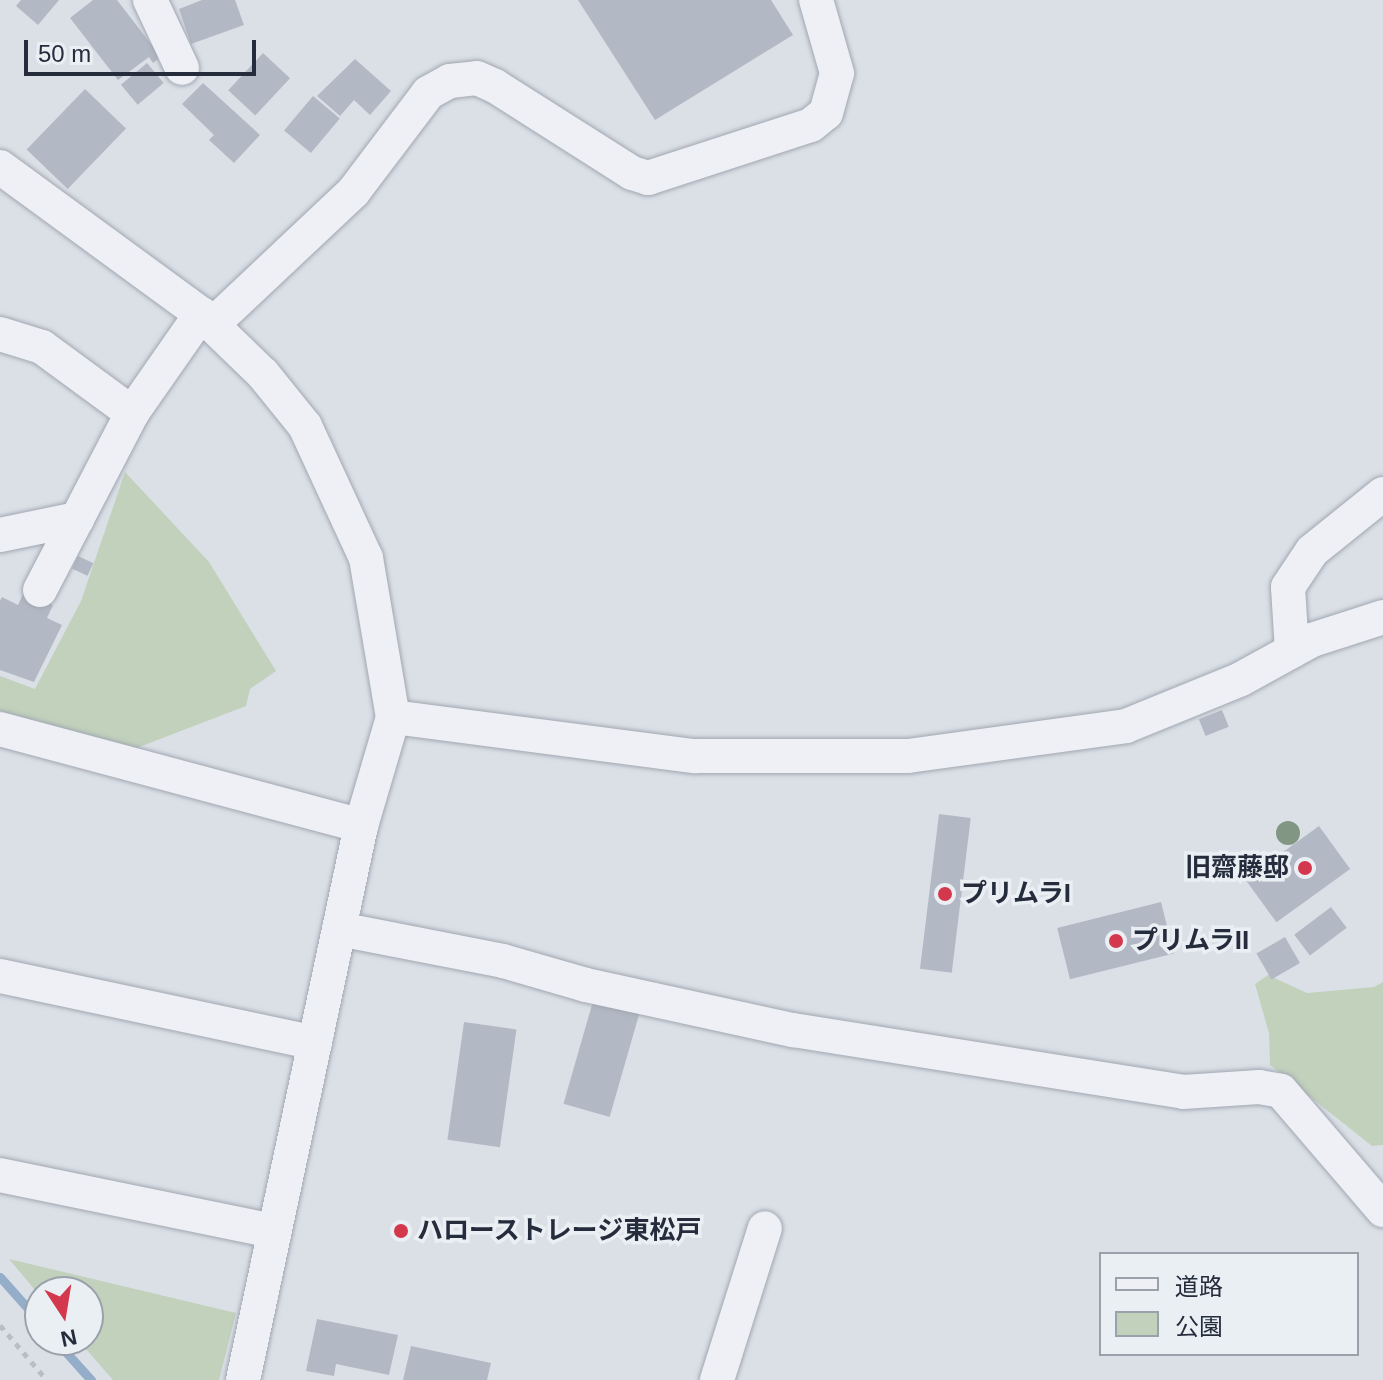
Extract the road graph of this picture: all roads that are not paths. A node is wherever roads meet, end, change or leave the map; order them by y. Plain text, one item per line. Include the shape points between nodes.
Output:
1 (150, 0) edge
2 (816, 0) edge
3 (182, 68) dead end
4 (0, 167) edge
5 (207, 319) junction
6 (0, 334) edge
7 (132, 413) junction
8 (1383, 494) edge
9 (77, 519) junction
10 (0, 535) edge
11 (40, 590) dead end
12 (1383, 617) edge
13 (1292, 651) junction
14 (393, 717) junction
15 (0, 729) edge
16 (361, 826) junction
17 (339, 929) junction
18 (0, 976) edge
19 (315, 1043) junction
20 (0, 1175) edge
21 (1383, 1210) edge
22 (765, 1228) dead end
23 (273, 1231) junction
24 (243, 1380) edge
25 (717, 1380) edge

1 - 3 street
2 - 5 street via 837,73 826,113 811,125 648,178 495,86 477,78 450,81 428,93 354,191
4 - 5 street
5 - 7 street
5 - 14 street via 263,374 305,426 369,571
6 - 7 street via 42,347
7 - 9 street
8 - 13 street via 1312,551 1288,587
9 - 10 street
9 - 11 street
12 - 13 street
13 - 14 street via 1241,679 1126,726 908,756 695,756
14 - 16 street
15 - 16 street
16 - 17 street
17 - 19 street
17 - 21 street via 503,961 586,985 793,1030 1183,1092 1259,1087 1281,1091
18 - 19 street
19 - 23 street
20 - 23 street
22 - 25 street via 727,1335
23 - 24 street

